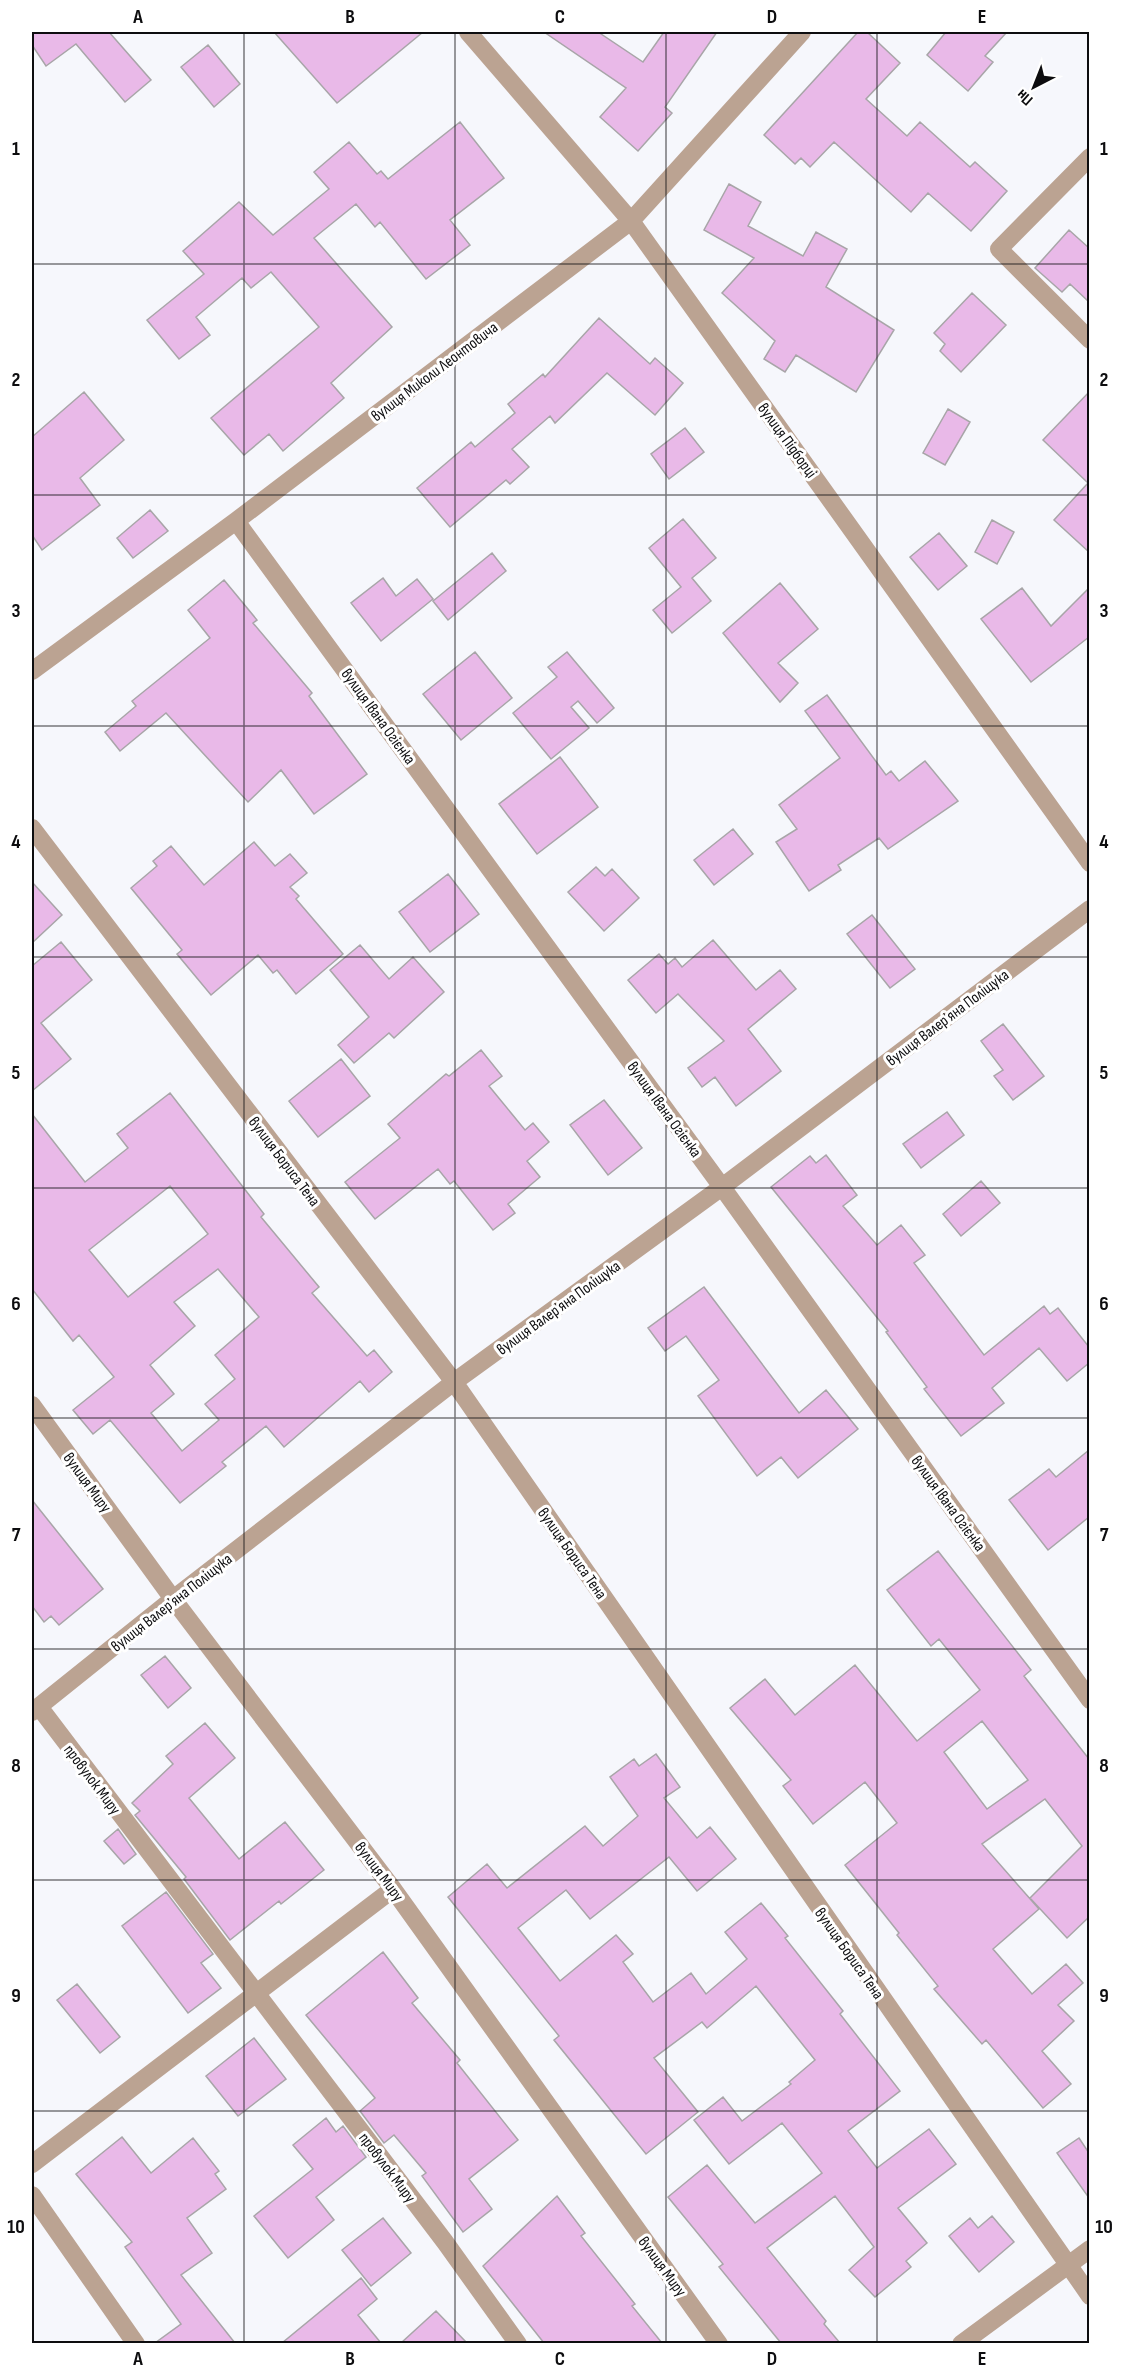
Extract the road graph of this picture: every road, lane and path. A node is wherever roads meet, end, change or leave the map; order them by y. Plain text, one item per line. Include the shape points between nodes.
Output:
1 (468, 32) edge
2 (802, 32) edge
3 (1089, 157) edge
4 (631, 221) junction
5 (1089, 340) edge
6 (236, 521) junction
7 (32, 671) edge
8 (32, 828) edge
9 (1089, 862) edge
10 (1089, 909) edge
11 (722, 1187) junction
12 (454, 1382) junction
13 (32, 1405) edge
14 (173, 1599) junction
15 (1089, 1700) edge
16 (36, 1710) edge
17 (393, 1888) junction
18 (256, 1993) junction
19 (32, 2164) edge
20 (32, 2195) edge
21 (1089, 2249) edge
22 (1067, 2266) junction
23 (1089, 2296) edge
24 (136, 2343) edge
25 (518, 2343) edge
26 (719, 2343) edge
27 (961, 2343) edge

1 - 4 street, вулиця Підборці
2 - 4 street, вулиця Миколи Леонтовича
3 - 5 street via 999,249
4 - 6 street, вулиця Миколи Леонтовича
4 - 9 street, вулиця Підборці
6 - 7 street, вулиця Миколи Леонтовича
6 - 11 street, вулиця Івана Огієнка
8 - 12 street, вулиця Бориса Тена
10 - 11 street, вулиця Валерʼяна Поліщука
11 - 12 street, вулиця Валерʼяна Поліщука
11 - 15 street, вулиця Івана Огієнка
12 - 14 street, вулиця Валерʼяна Поліщука
12 - 22 street, вулиця Бориса Тена
13 - 14 street, вулиця Миру
14 - 16 street, вулиця Валерʼяна Поліщука
14 - 17 street, вулиця Миру
16 - 18 street, провулок Миру
17 - 18 street
17 - 26 street, вулиця Миру
18 - 19 street
18 - 25 street, провулок Миру
20 - 24 street
21 - 22 street
22 - 23 street, вулиця Бориса Тена
22 - 27 street

